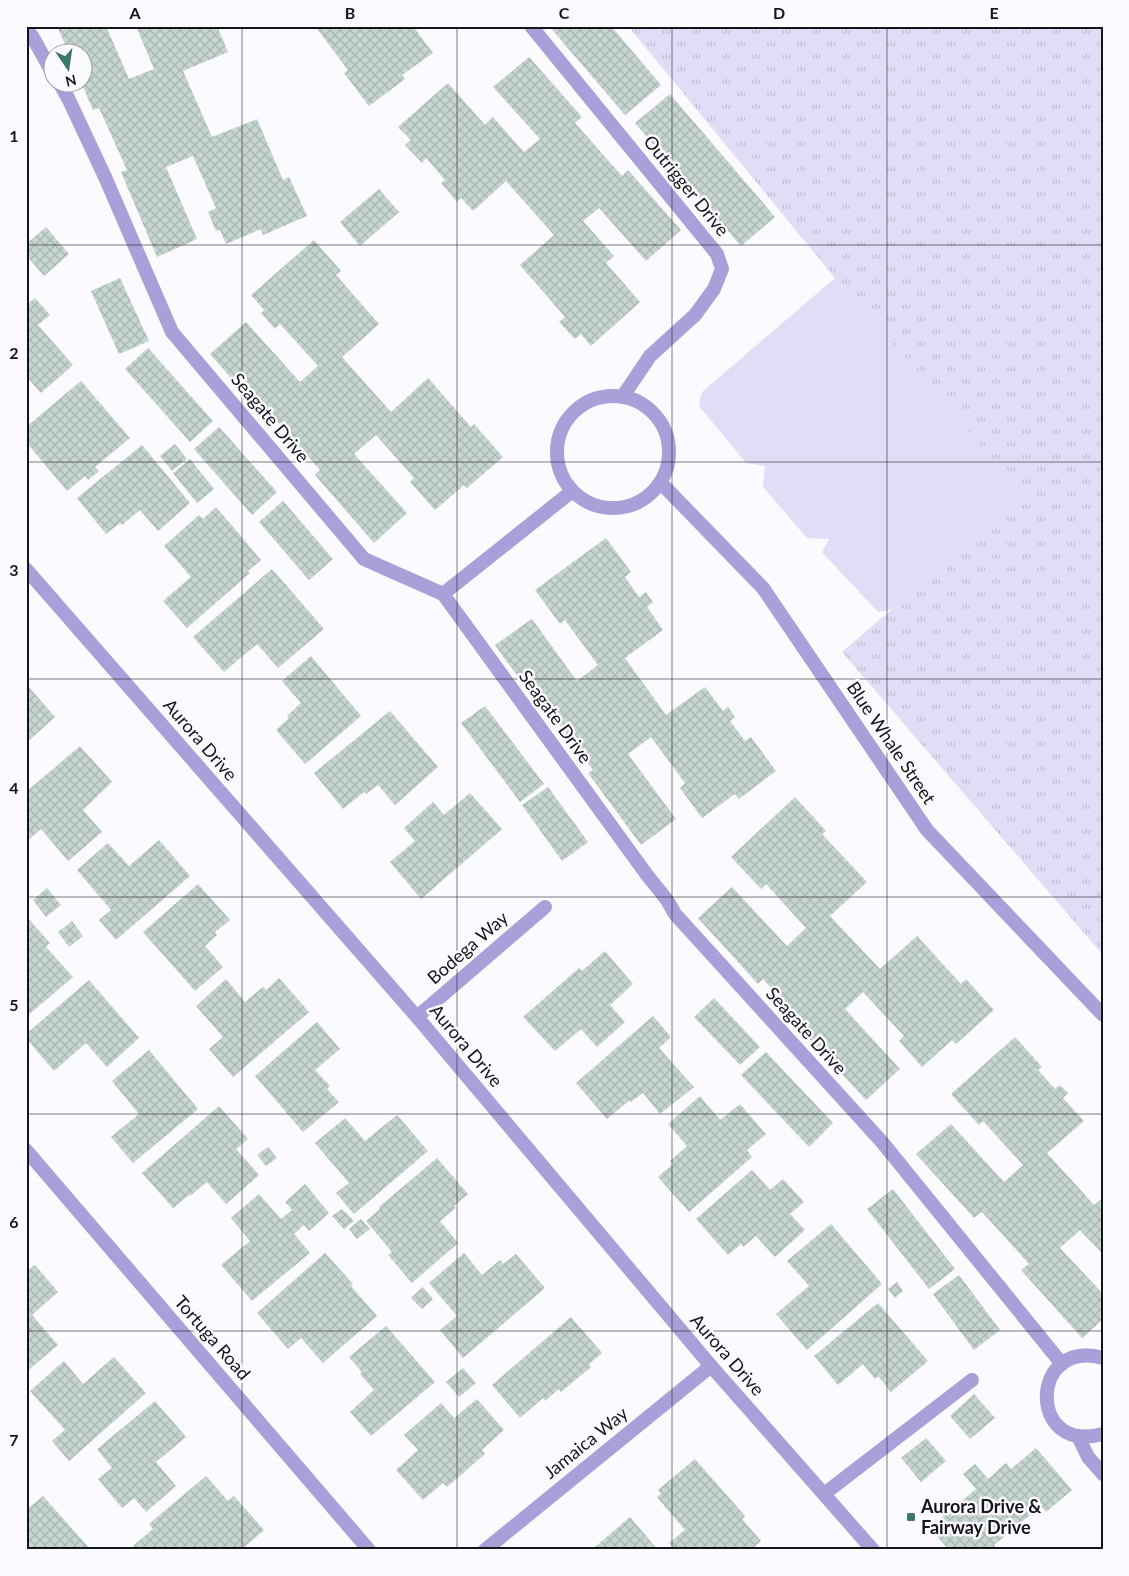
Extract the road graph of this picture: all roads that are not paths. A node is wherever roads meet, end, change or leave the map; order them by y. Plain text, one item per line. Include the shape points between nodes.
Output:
1 (531, 26) edge
2 (26, 30) edge
3 (42, 54) edge
4 (65, 92) edge
5 (623, 396) junction
6 (661, 482) junction
7 (571, 492) junction
8 (29, 579) edge
9 (443, 594) junction
10 (545, 907) dead end
11 (1103, 1015) edge
12 (416, 1017) junction
13 (26, 1150) edge
14 (1103, 1358) edge
15 (1062, 1364) junction
16 (711, 1366) junction
17 (972, 1380) dead end
18 (1103, 1434) edge
19 (1078, 1436) junction
20 (1103, 1474) edge
21 (824, 1494) junction
22 (370, 1550) edge
23 (485, 1550) edge
24 (873, 1550) edge

1 - 5 street, Outrigger Drive via 717,254 722,269 714,289 694,315 650,356
2 - 3 street
4 - 9 street, Seagate Drive via 172,332 364,559
5 - 6 street via 641,402 666,429 670,447 668,466
5 - 7 street via 605,396 588,401 573,412 562,427 557,445 558,463
6 - 7 street via 648,497 630,506 611,508 592,504
6 - 11 street, Blue Whale Street via 763,588 927,830
7 - 9 street
8 - 12 street, Aurora Drive
9 - 15 street, Seagate Drive via 675,914 882,1142
10 - 12 street, Bodega Way
12 - 16 street, Aurora Drive
13 - 22 street, Tortuga Road
14 - 15 street via 1088,1355
15 - 19 street via 1052,1374 1046,1399 1056,1423
16 - 21 street, Aurora Drive
16 - 23 street, Jamaica Way
17 - 21 street
18 - 19 street
19 - 20 street via 1088,1457
21 - 24 street, Aurora Drive

